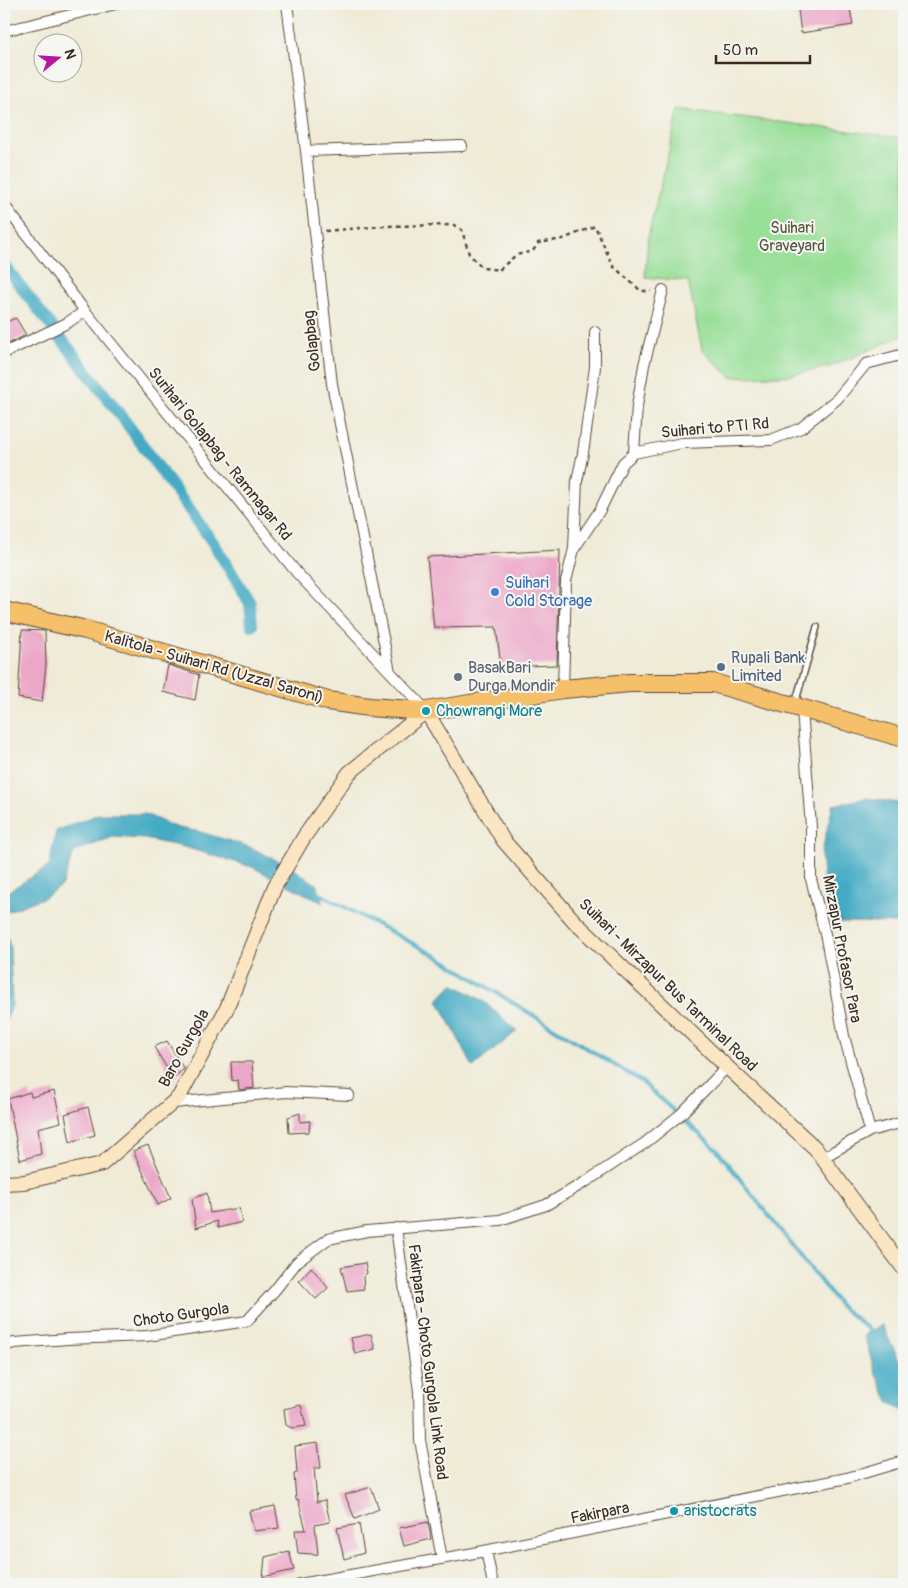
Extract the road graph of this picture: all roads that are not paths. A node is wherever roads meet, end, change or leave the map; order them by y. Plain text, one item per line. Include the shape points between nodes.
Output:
1 (116, 4) edge
2 (287, 4) edge
3 (4, 31) edge
4 (462, 146) dead end
5 (306, 151) junction
6 (4, 205) edge
7 (663, 290) road end
8 (85, 311) junction
9 (596, 332) dead end
10 (4, 353) edge
11 (904, 354) edge
12 (634, 453) junction
13 (574, 549) junction
14 (4, 611) edge
15 (817, 627) dead end
16 (390, 672) junction
17 (562, 689) junction
18 (798, 708) junction
19 (426, 711) junction
20 (904, 738) edge
21 (727, 1068) junction
22 (349, 1095) dead end
23 (173, 1103) junction
24 (904, 1122) edge
25 (870, 1131) junction
26 (822, 1158) junction
27 (4, 1183) edge
28 (396, 1228) junction
29 (904, 1269) edge
30 (4, 1346) edge
31 (904, 1461) edge
32 (486, 1551) junction
33 (442, 1559) junction
34 (300, 1584) edge
35 (493, 1584) edge

1 - 3 street
2 - 5 street, Golapbag
4 - 5 street
5 - 16 street, Golapbag via 332,384
6 - 8 street, Surihari Golapbag - Ramnagar Rd
7 - 12 street via 644,365
8 - 10 street
8 - 16 street, Surihari Golapbag - Ramnagar Rd via 297,573
9 - 13 street via 595,367 584,453 577,481
11 - 12 street, Suihari to PTI Rd via 866,364 837,399 801,428 772,440 682,443
12 - 13 street via 623,463 600,510
13 - 17 street via 566,581
14 - 19 highway, Kalitola - Suihari Rd (Uzzal Saroni) via 86,630 328,701
15 - 18 lane
16 - 19 street, Surihari Golapbag - Ramnagar Rd
17 - 18 highway, Kalitola - Suihari Rd (Uzzal Saroni) via 630,683 713,684
17 - 19 highway, Kalitola - Suihari Rd (Uzzal Saroni)
18 - 20 highway, Kalitola - Suihari Rd (Uzzal Saroni)
18 - 25 street, Mirzapur Profasor Para via 811,827 811,878 844,1036
19 - 21 street, Suihari - Mirzapur Bus Tarminal Road via 502,840 576,922
19 - 23 street, Baro Gurgola via 349,772 304,836 275,886 227,1008
21 - 26 street, Suihari - Mirzapur Bus Tarminal Road
21 - 28 street, Choto Gurgola via 690,1106 645,1143 546,1205 500,1220
22 - 23 street via 286,1092
23 - 27 street, Baro Gurgola via 102,1164 24,1182
24 - 25 street
25 - 26 street
26 - 29 street, Suihari - Mirzapur Bus Tarminal Road
28 - 30 street, Choto Gurgola via 328,1239 297,1262 247,1321 147,1336 68,1339
28 - 33 street, Fakirpara - Choto Gurgola Link Road via 419,1391 420,1440
31 - 32 street, Fakirpara via 847,1478
32 - 33 street, Fakirpara
32 - 35 street
33 - 34 street, Fakirpara

